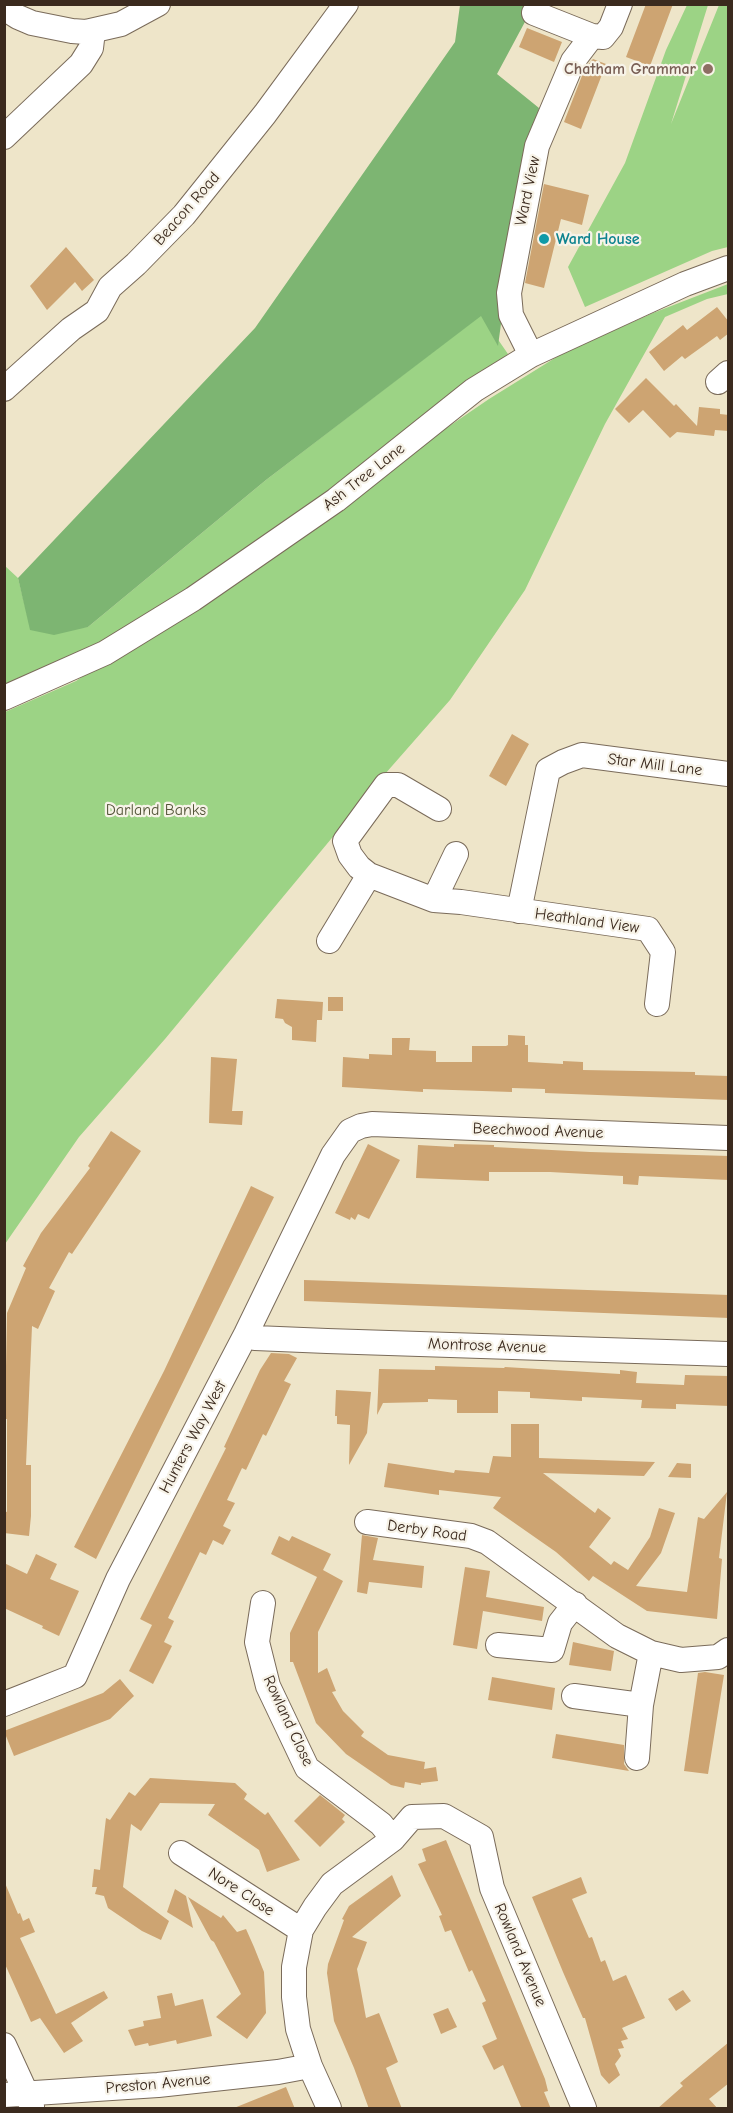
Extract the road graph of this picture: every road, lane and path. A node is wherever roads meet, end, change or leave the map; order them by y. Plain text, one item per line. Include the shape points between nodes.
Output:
1 (158, 4) edge
2 (346, 4) edge
3 (620, 4) edge
4 (12, 9) edge
5 (534, 13) dead end
6 (93, 31) junction
7 (592, 36) junction
8 (4, 137) edge
9 (729, 268) edge
10 (531, 355) junction
11 (4, 389) edge
12 (4, 698) edge
13 (582, 755) joint
14 (729, 774) edge
15 (439, 809) dead end
16 (456, 854) dead end
17 (369, 875) junction
18 (434, 900) junction
19 (519, 912) junction
20 (329, 941) dead end
21 (657, 1004) dead end
22 (349, 1133) joint
23 (729, 1138) edge
24 (246, 1335) junction
25 (729, 1354) edge
26 (367, 1522) dead end
27 (263, 1602) dead end
28 (575, 1604) junction
29 (498, 1645) dead end
30 (729, 1650) edge
31 (651, 1653) junction
32 (574, 1696) dead end
33 (4, 1704) edge
34 (640, 1705) junction
35 (638, 1758) dead end
36 (393, 1839) junction
37 (181, 1853) dead end
38 (302, 1930) junction
39 (4, 2045) edge
40 (310, 2066) junction
41 (21, 2099) edge
42 (329, 2109) edge
43 (584, 2109) edge

1 - 6 street via 121,24
2 - 11 street, Beacon Road via 184,215 111,286 97,310
3 - 7 street, Ward View via 603,37
4 - 6 street via 41,25
5 - 7 street
6 - 8 street via 91,48 81,64
7 - 10 street, Ward View via 573,61 537,146 515,252 509,304
9 - 10 street, Ash Tree Lane via 685,284
10 - 12 street, Ash Tree Lane via 474,390 336,500 193,599 105,653
13 - 14 street, Star Mill Lane
13 - 19 street, Heathland View via 548,770
15 - 17 street, Heathland View via 398,785 386,785 345,842 350,855
16 - 18 street
17 - 18 street, Heathland View
17 - 20 street
18 - 19 street, Heathland View
19 - 21 street, Heathland View via 648,929 663,952
22 - 23 street, Beechwood Avenue via 372,1125
22 - 24 street, Hunters Way West via 333,1155
24 - 25 street, Montrose Avenue
24 - 33 street, Hunters Way West via 118,1579 75,1676
26 - 28 street, Derby Road via 471,1536 487,1542
27 - 36 street, Rowland Close via 257,1642 268,1686 307,1768 381,1824
28 - 29 street via 560,1623 552,1650
28 - 31 street, Derby Road via 617,1636
30 - 31 street, Derby Road via 718,1657 681,1660
31 - 34 street
32 - 34 street
34 - 35 street
36 - 38 street via 332,1884
36 - 43 street, Rowland Avenue via 412,1817 444,1816 481,1836 492,1888
37 - 38 street, Nore Close
38 - 40 street via 294,1967 294,1997 298,2029
39 - 41 street
40 - 41 street, Preston Avenue
40 - 42 street

